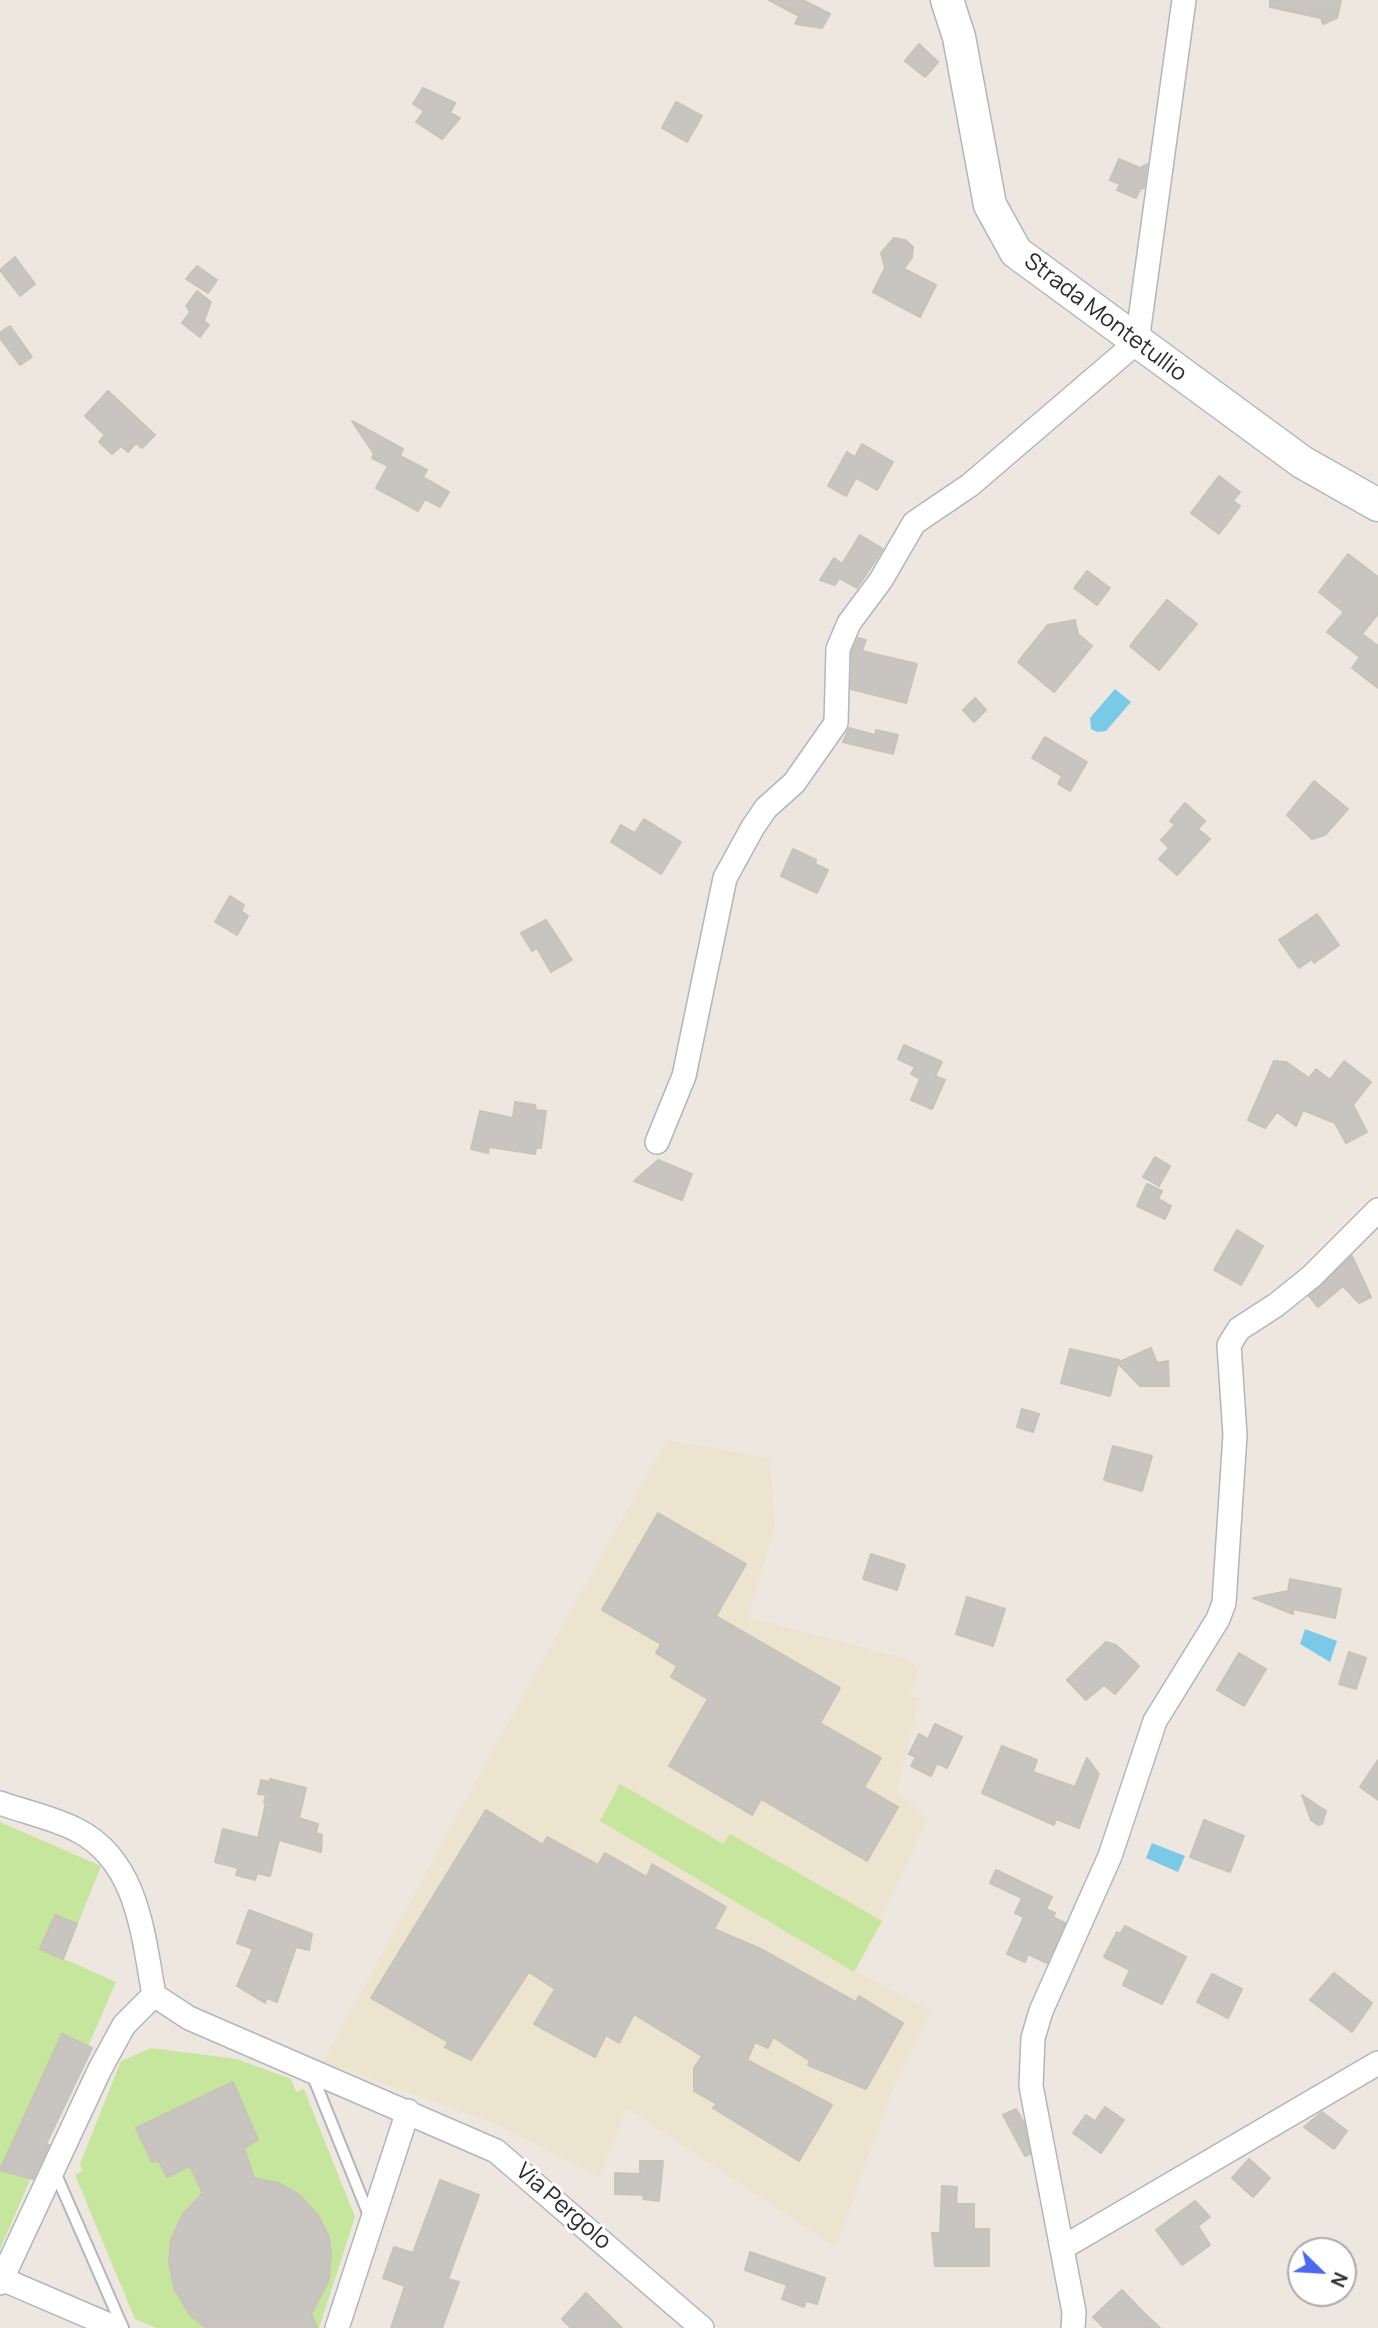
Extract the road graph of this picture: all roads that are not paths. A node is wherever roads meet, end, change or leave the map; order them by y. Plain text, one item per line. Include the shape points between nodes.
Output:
1 (947, 0) edge
2 (1184, 0) edge
3 (1137, 342) junction
4 (1378, 505) edge
5 (657, 1142) dead end
6 (1378, 1210) edge
7 (0, 1803) edge
8 (154, 1995) junction
9 (1378, 2063) edge
10 (310, 2068) junction
11 (408, 2111) junction
12 (54, 2170) junction
13 (371, 2220) junction
14 (1062, 2248) junction
15 (1, 2281) edge
16 (116, 2328) edge
17 (123, 2328) edge
18 (337, 2328) edge
19 (702, 2328) edge
20 (1073, 2328) edge

1 - 3 street, Strada Montetullio via 990,205 1016,252
2 - 3 street
3 - 4 street, Strada Montetullio via 1302,462
3 - 5 street via 970,485 914,523 849,623 838,649 836,723 794,783 766,808 725,878 684,1076
6 - 14 street via 1312,1276 1239,1329 1229,1345 1235,1435 1224,1603 1154,1721 1110,1856 1032,2038 1031,2086
7 - 8 street via 78,1830 111,1856 129,1881
8 - 10 street, Via Pergolo via 189,2018
8 - 12 street via 124,2025
9 - 14 street
10 - 11 street, Via Pergolo
10 - 13 lane
11 - 13 street
11 - 19 street, Via Pergolo via 503,2156
12 - 15 street
12 - 17 lane
13 - 18 street
14 - 20 street
15 - 16 street

